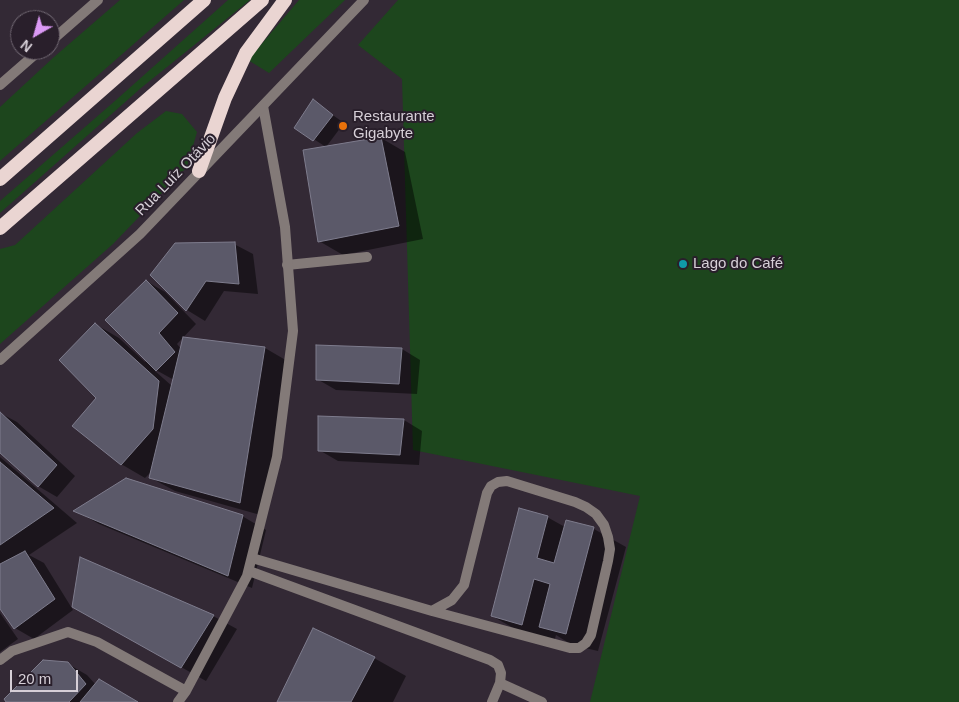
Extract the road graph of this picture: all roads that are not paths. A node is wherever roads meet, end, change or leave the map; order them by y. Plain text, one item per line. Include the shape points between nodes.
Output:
1 (98, 0) edge
2 (204, 0) edge
3 (262, 0) edge
4 (285, 0) edge
5 (364, 0) edge
6 (60, 33) edge
7 (29, 60) edge
8 (0, 85) edge
9 (263, 106) junction
10 (199, 171) junction
11 (0, 179) edge
12 (0, 228) edge
13 (367, 257) dead end
14 (288, 264) junction
15 (0, 360) edge
16 (252, 558) junction
17 (249, 571) junction
18 (432, 611) junction
19 (0, 660) edge
20 (500, 684) junction
21 (186, 691) junction
22 (178, 702) edge
23 (492, 702) edge
24 (542, 702) edge

1 - 6 street
2 - 11 highway
3 - 12 highway
4 - 10 highway via 246,53 225,98
5 - 9 street, Rua Luíz Otávio
7 - 8 street
9 - 10 street, Rua Luíz Otávio
9 - 14 street via 285,227
10 - 15 street, Rua Luíz Otávio via 140,234
13 - 14 street
14 - 16 street via 292,330 277,457
16 - 17 street
16 - 18 street
17 - 20 street via 490,660 502,673
17 - 21 street
18 - 18 street via 579,648 591,635 608,561 610,549 604,525 596,514 575,502 506,481 498,482 487,493 464,585 452,600
19 - 21 street via 12,651 68,632 97,642
20 - 23 street
20 - 24 street
21 - 22 street

